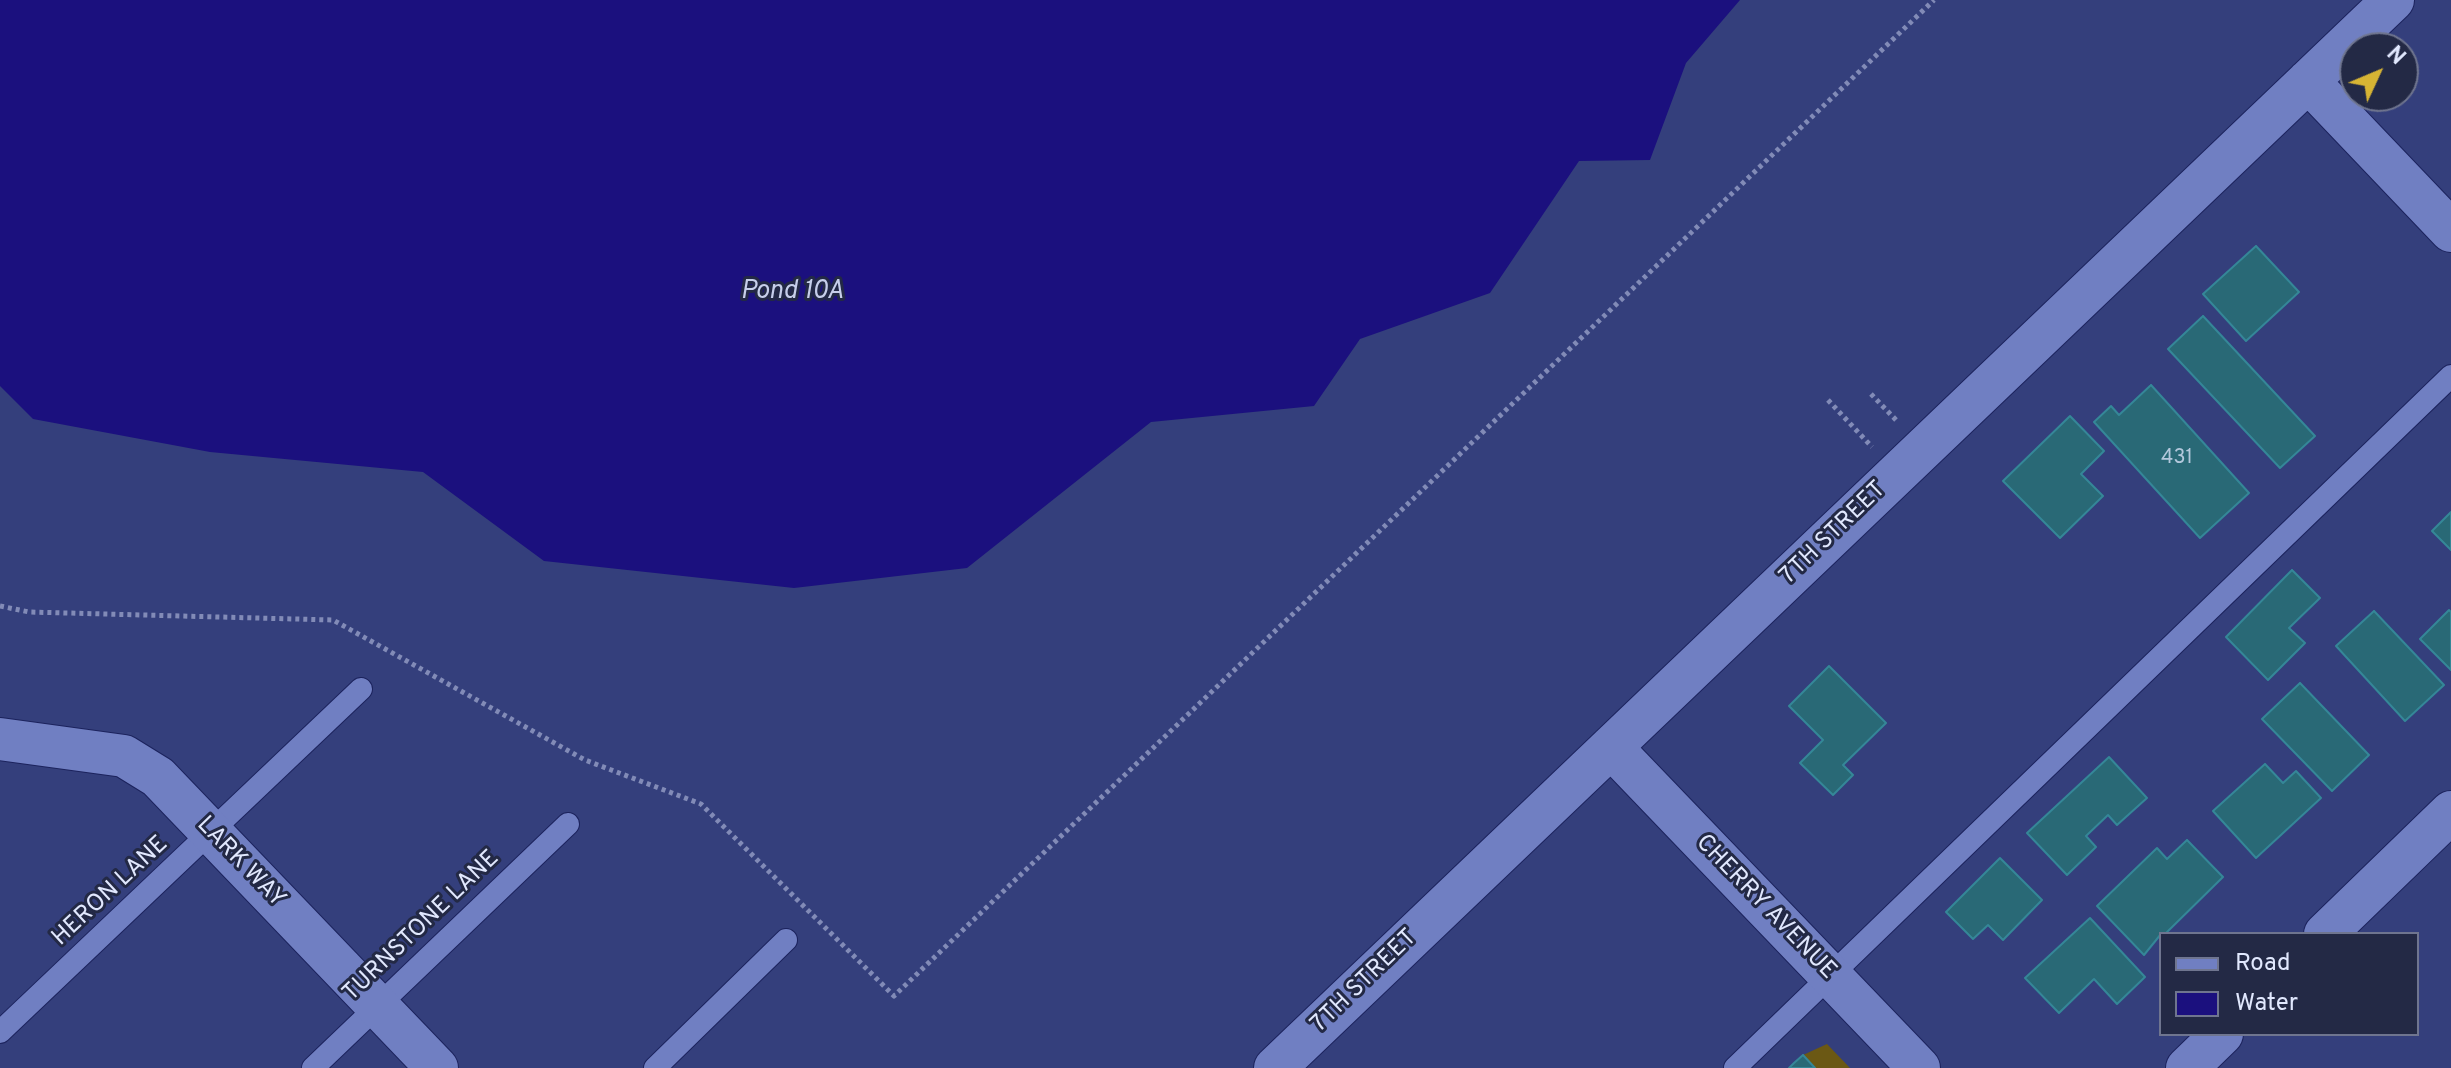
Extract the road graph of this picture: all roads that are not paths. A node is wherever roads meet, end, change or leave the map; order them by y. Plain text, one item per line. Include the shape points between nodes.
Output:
1 (2393, 0) edge
2 (2308, 81) junction
3 (2451, 231) edge
4 (2451, 376) edge
5 (361, 689) dead end
6 (0, 739) edge
7 (1611, 747) junction
8 (2450, 814) edge
9 (568, 824) dead end
10 (211, 832) junction
11 (2327, 932) edge
12 (786, 940) dead end
13 (1830, 975) junction
14 (378, 1006) junction
15 (0, 1032) edge
16 (2220, 1036) edge
17 (313, 1068) edge
18 (437, 1068) edge
19 (655, 1068) edge
20 (1275, 1068) edge
21 (1735, 1068) edge
22 (1919, 1068) edge
23 (2187, 1068) edge

1 - 2 street, 7TH STREET
2 - 3 street
2 - 7 street, 7TH STREET
4 - 13 lane
5 - 10 lane, HERON LANE
6 - 10 street, LARK WAY via 124,756 158,777
7 - 13 street, CHERRY AVENUE
7 - 20 street, 7TH STREET
8 - 11 street
9 - 14 lane, TURNSTONE LANE
10 - 14 street, LARK WAY
10 - 15 lane, HERON LANE
12 - 19 lane
13 - 21 lane
13 - 22 street, CHERRY AVENUE
14 - 17 lane, TURNSTONE LANE
14 - 18 street, LARK WAY
16 - 23 street

